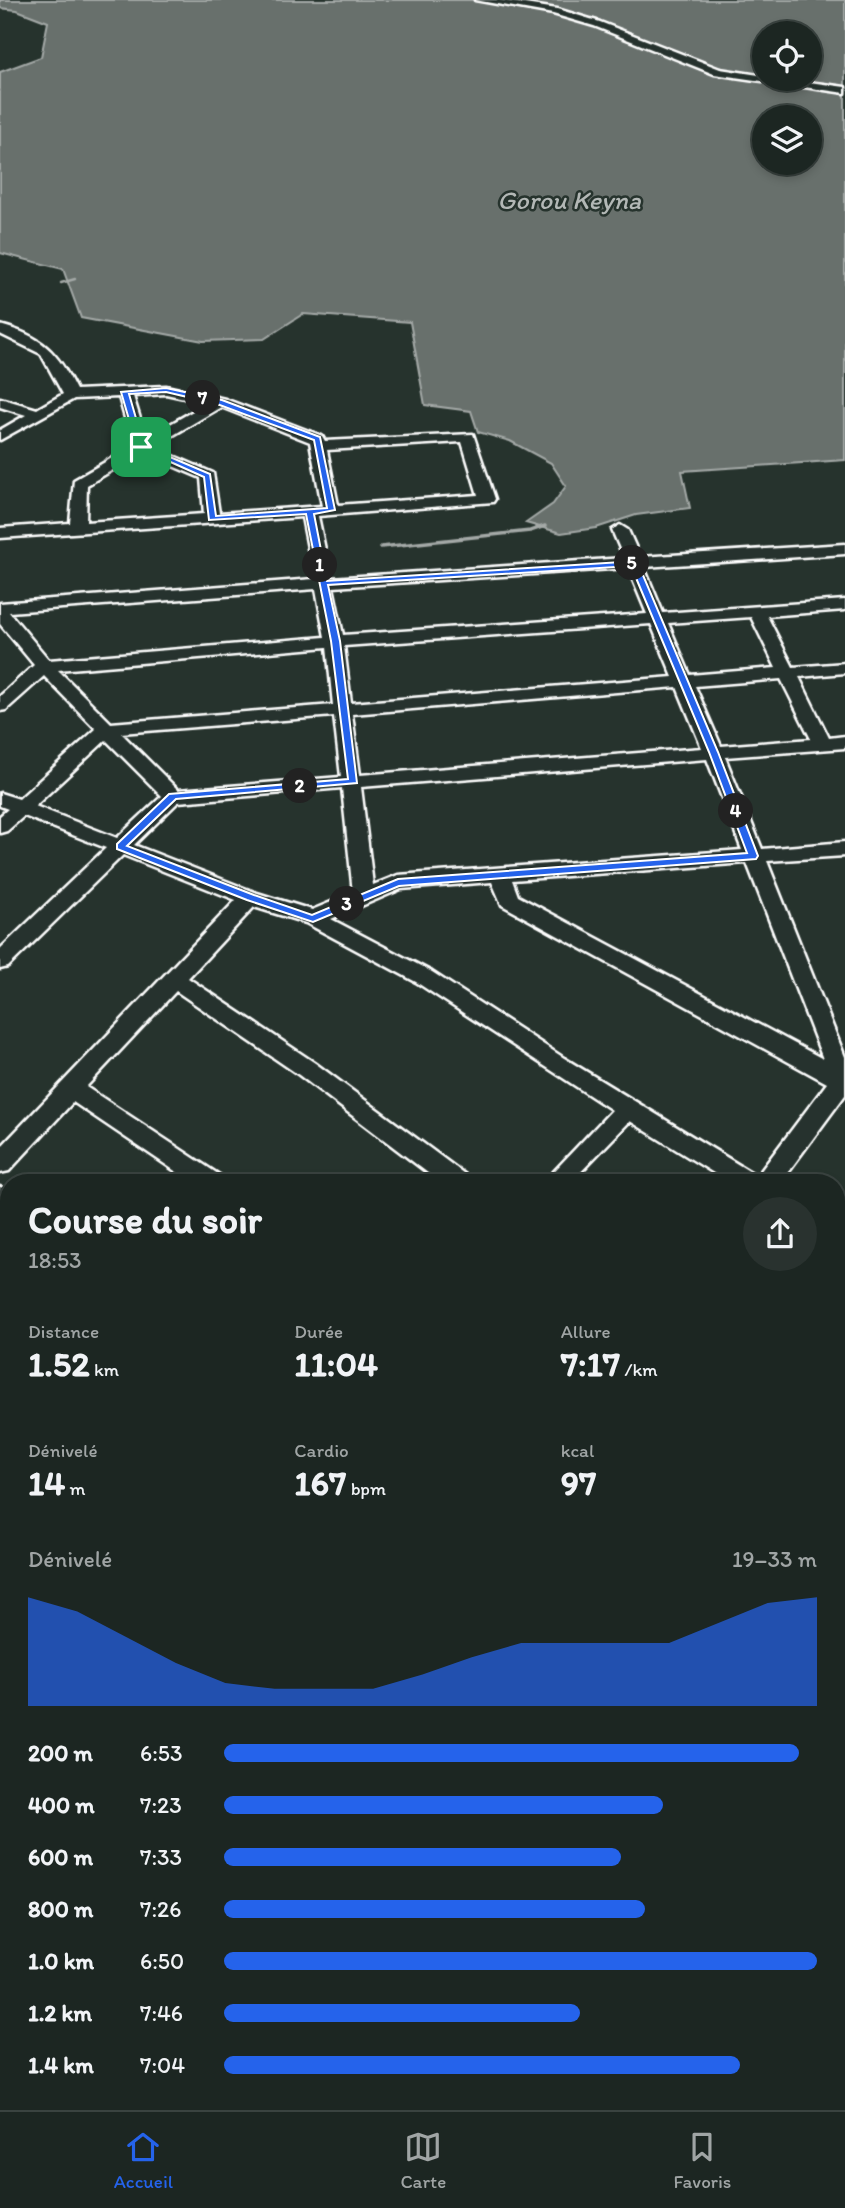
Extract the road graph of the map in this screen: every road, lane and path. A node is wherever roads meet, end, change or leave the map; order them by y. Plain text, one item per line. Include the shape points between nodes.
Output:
1 (480, 0) edge
2 (845, 90) edge
3 (0, 329) edge
4 (125, 392) junction
5 (71, 395) junction
6 (0, 402) edge
7 (220, 402) junction
8 (39, 414) junction
9 (0, 436) edge
10 (318, 446) junction
11 (141, 447) junction
12 (331, 510) junction
13 (309, 512) junction
14 (212, 518) junction
15 (78, 527) junction
16 (620, 530) dead end
17 (0, 533) edge
18 (845, 549) edge
19 (634, 563) junction
20 (324, 583) junction
21 (845, 605) edge
22 (0, 611) edge
23 (757, 612) junction
24 (657, 619) junction
25 (335, 641) junction
26 (44, 666) junction
27 (845, 668) edge
28 (788, 673) junction
29 (683, 681) junction
30 (0, 706) edge
31 (342, 707) junction
32 (107, 729) junction
33 (845, 742) edge
34 (823, 744) junction
35 (714, 752) junction
36 (353, 781) junction
37 (173, 796) junction
38 (0, 799) edge
39 (22, 808) junction
40 (0, 827) edge
41 (120, 847) junction
42 (845, 849) edge
43 (753, 856) junction
44 (500, 875) junction
45 (364, 897) junction
46 (250, 898) junction
47 (313, 918) junction
48 (0, 962) edge
49 (174, 979) junction
50 (844, 1083) edge
51 (71, 1089) junction
52 (627, 1109) junction
53 (0, 1164) edge
54 (198, 1174) edge
55 (446, 1174) edge
56 (564, 1174) edge
57 (734, 1174) edge
58 (773, 1174) edge

1 - 2 street via 554,11 597,24 718,72
3 - 5 street via 43,346 53,356
4 - 5 street
4 - 7 street via 166,390
4 - 11 street
5 - 8 street
6 - 8 street
7 - 10 street via 317,439
7 - 11 street
8 - 9 street
10 - 12 street
10 - 12 street via 468,437 486,499
11 - 14 street via 208,476
11 - 15 street via 79,483
12 - 13 street
13 - 14 street
13 - 20 street
14 - 15 street
15 - 17 street
16 - 19 street
18 - 19 street
19 - 20 street
19 - 24 street
20 - 22 street
20 - 25 street
21 - 23 street
22 - 26 street
23 - 24 street
23 - 28 street
24 - 25 street
24 - 29 street
25 - 26 street
25 - 31 street
26 - 30 street
26 - 32 street
27 - 28 street
28 - 29 street
28 - 34 street
29 - 31 street
29 - 35 street
31 - 32 street
31 - 36 street
32 - 37 street
32 - 39 street
33 - 34 street
34 - 35 street
35 - 36 street
35 - 43 street
36 - 37 street
36 - 45 street
37 - 41 street
38 - 39 street
39 - 40 street
39 - 41 street
41 - 46 street
41 - 48 street
42 - 43 street
43 - 44 street
43 - 50 street
44 - 45 street via 398,883
44 - 50 street via 509,900
45 - 47 street
46 - 47 street
46 - 49 street
47 - 52 street via 424,977
49 - 51 street
49 - 55 street via 307,1069
50 - 58 street
51 - 53 street
51 - 54 street
52 - 56 street
52 - 57 street

